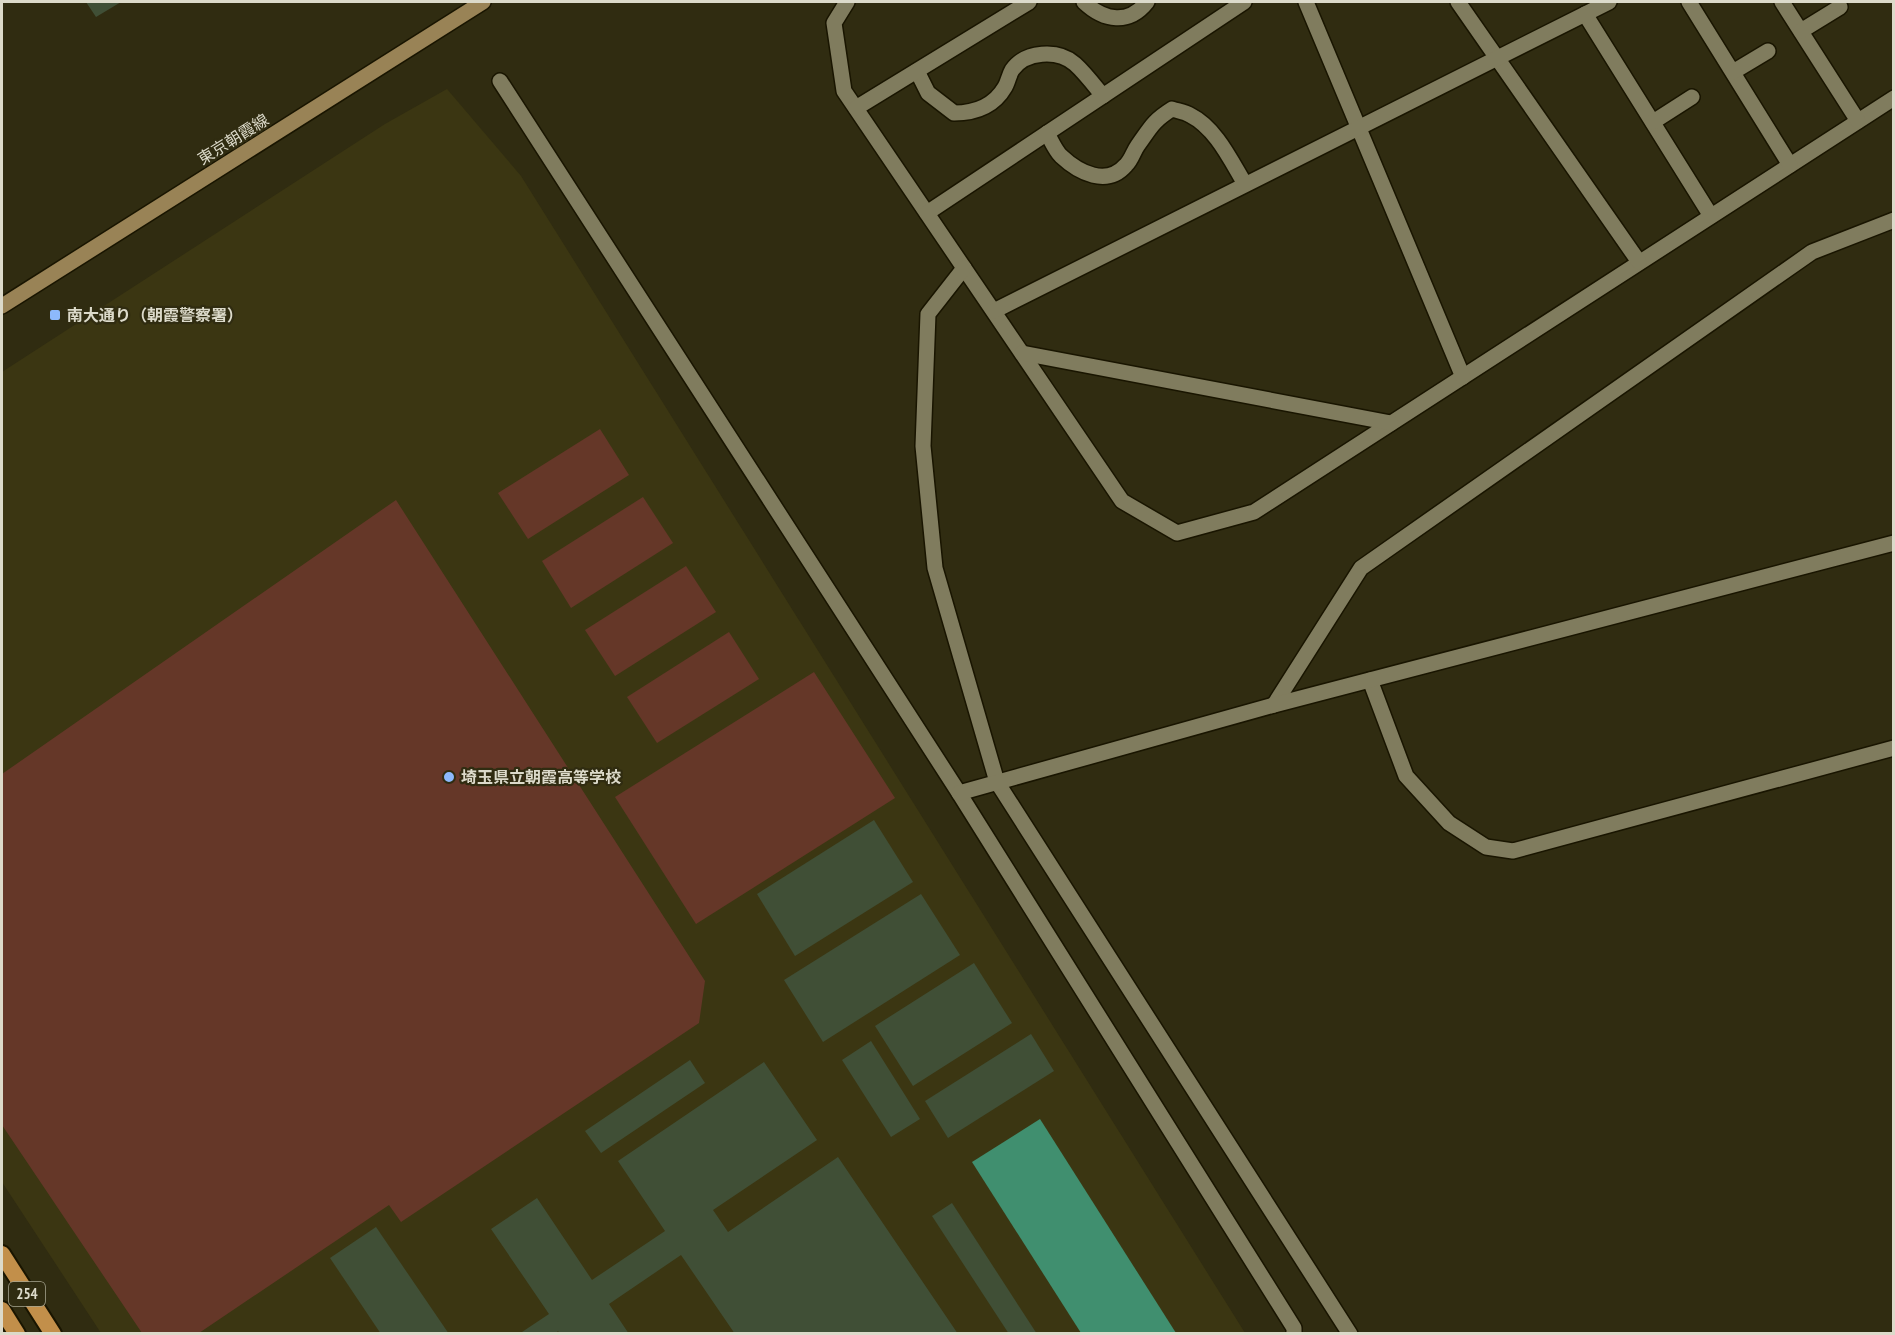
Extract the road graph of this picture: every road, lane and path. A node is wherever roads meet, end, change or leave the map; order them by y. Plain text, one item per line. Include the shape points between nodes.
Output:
1 (483, 2) edge
2 (847, 2) edge
3 (1029, 2) edge
4 (1084, 2) edge
5 (1147, 2) edge
6 (1244, 2) edge
7 (1305, 2) edge
8 (1458, 2) edge
9 (1610, 2) edge
10 (1689, 2) edge
11 (1782, 2) edge
12 (1840, 7) dead end
13 (1585, 14) junction
14 (1801, 31) junction
15 (1768, 51) dead end
16 (1496, 59) junction
17 (916, 71) junction
18 (1733, 72) junction
19 (500, 81) dead end
20 (1103, 96) junction
21 (1692, 97) dead end
22 (1893, 98) edge
23 (856, 108) junction
24 (1858, 121) junction
25 (1653, 123) junction
26 (1359, 127) junction
27 (1047, 133) junction
28 (1790, 165) junction
29 (1245, 184) junction
30 (927, 213) junction
31 (1711, 216) junction
32 (1893, 220) edge
33 (1639, 262) junction
34 (964, 268) junction
35 (2, 306) edge
36 (993, 311) junction
37 (1022, 353) junction
38 (1463, 376) junction
39 (1391, 423) junction
40 (1893, 543) edge
41 (1370, 680) junction
42 (1274, 705) junction
43 (1893, 748) edge
44 (997, 782) junction
45 (959, 793) junction
46 (2, 1254) edge
47 (2, 1310) edge
48 (17, 1334) edge
49 (53, 1334) edge
50 (1294, 1334) edge
51 (1350, 1334) edge

1 - 35 main road, 東京朝霞線
2 - 23 lane via 834,23 844,91
3 - 17 lane
4 - 5 lane via 1113,18 1131,16
6 - 20 lane
7 - 26 lane
8 - 16 lane
9 - 13 lane
10 - 18 lane
11 - 14 lane
12 - 14 lane
13 - 16 lane
13 - 25 lane
14 - 24 lane
15 - 18 lane
16 - 26 lane
16 - 33 lane
17 - 20 lane via 928,93 954,113 982,109 993,102 1011,71 1022,59 1034,55 1055,55 1073,62
17 - 23 lane
18 - 28 lane
19 - 45 lane
20 - 27 lane
21 - 25 lane
22 - 24 lane
23 - 30 lane
24 - 28 lane
25 - 31 lane
26 - 29 lane
26 - 38 lane
27 - 29 lane via 1060,155 1085,174 1114,175 1131,160 1154,120 1172,110 1191,115 1208,129
27 - 30 lane
28 - 31 lane
29 - 36 lane
30 - 34 lane
31 - 33 lane
32 - 42 lane via 1812,252 1362,568
33 - 38 lane
34 - 36 lane
34 - 44 lane via 928,314 923,446 935,568
36 - 37 lane
37 - 39 lane
37 - 39 lane via 1122,501 1177,533 1254,512
38 - 39 lane
40 - 41 lane
41 - 42 lane
41 - 43 lane via 1406,776 1449,823 1486,847 1513,851
42 - 44 lane
44 - 45 lane
44 - 51 lane
45 - 50 lane via 1294,1328
46 - 49 highway, 254
47 - 48 highway, 254

